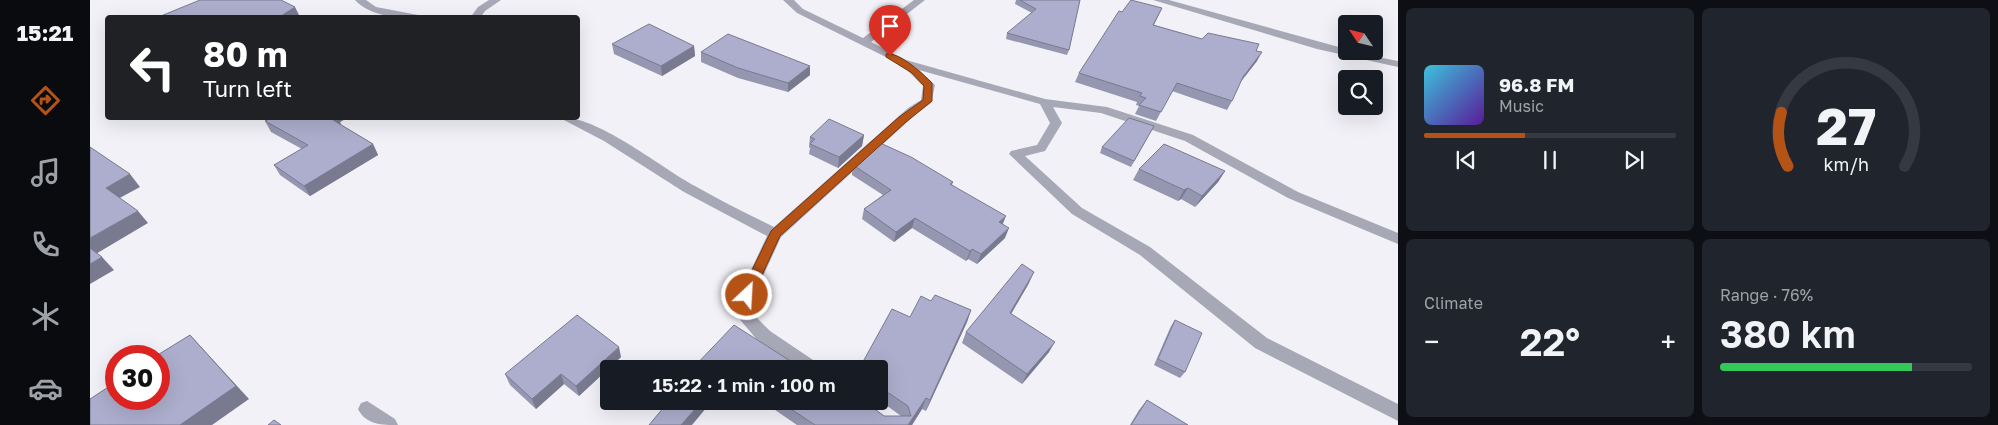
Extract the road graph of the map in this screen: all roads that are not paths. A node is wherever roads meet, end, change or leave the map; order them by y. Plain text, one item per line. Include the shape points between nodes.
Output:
1 (360, 0) edge
2 (496, 0) edge
3 (788, 0) edge
4 (920, 0) edge
5 (1158, 0) edge
6 (410, 15) edge
7 (477, 15) edge
8 (865, 42) junction
9 (902, 62) junction
10 (1398, 64) edge
11 (1044, 102) junction
12 (570, 120) edge
13 (775, 234) junction
14 (1398, 239) edge
15 (800, 360) edge
16 (367, 410) dead end
17 (1398, 413) edge
18 (389, 425) edge

1 - 6 street via 373,9
2 - 7 street
3 - 8 street via 800,11
4 - 8 street
5 - 10 street via 1321,47
8 - 9 street
9 - 11 street
9 - 13 street via 929,85 927,101 906,116
11 - 14 street via 1103,110 1189,138 1292,195
11 - 17 street via 1056,123 1041,148 1015,154 1077,211 1145,251 1261,342
12 - 13 street via 608,138 689,189
13 - 15 street via 740,310 764,336
16 - 18 street

